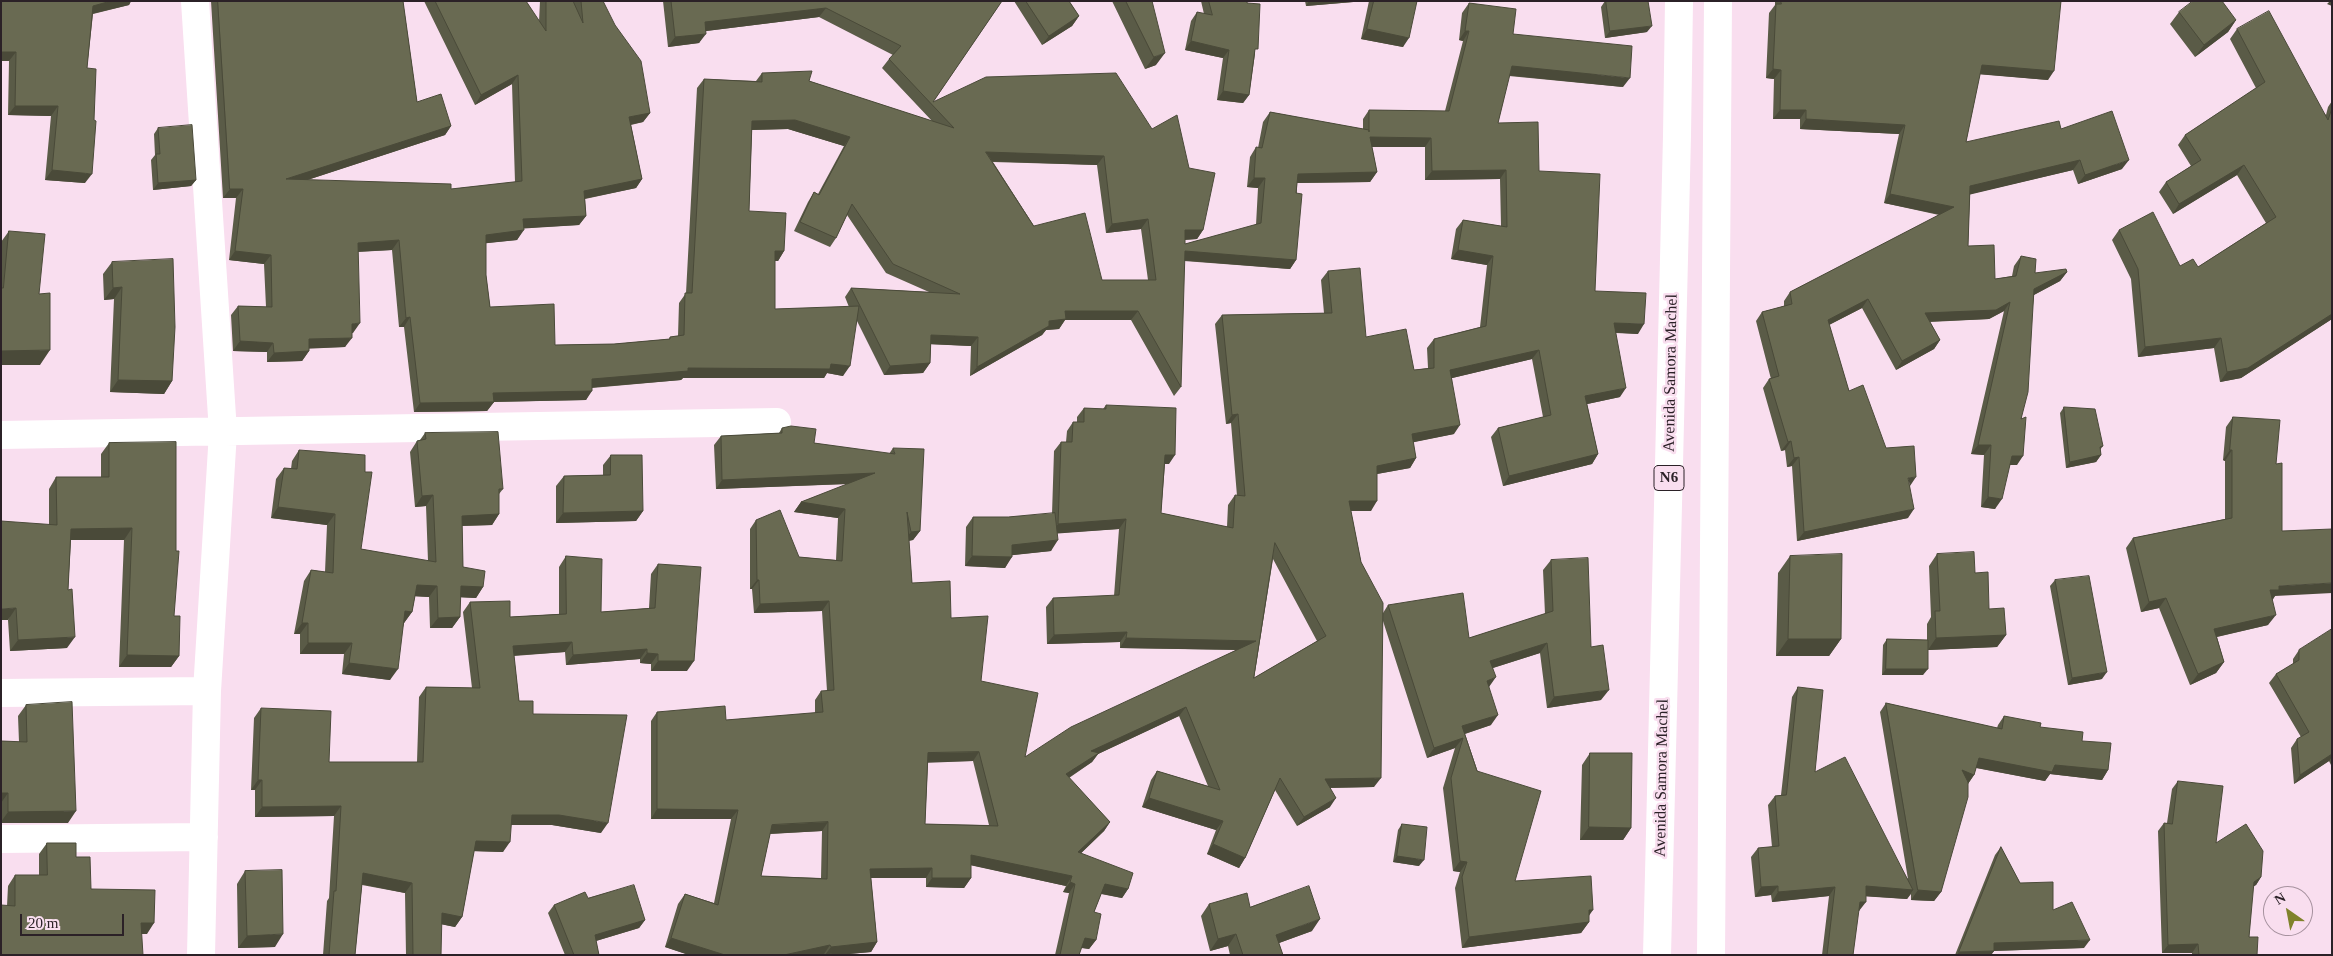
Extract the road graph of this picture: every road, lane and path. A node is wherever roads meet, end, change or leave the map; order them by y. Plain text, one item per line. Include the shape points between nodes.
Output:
1 (195, 1) edge
2 (1678, 1) edge
3 (1718, 1) edge
4 (777, 422) dead end
5 (223, 432) junction
6 (1, 435) edge
7 (207, 691) junction
8 (1, 693) edge
9 (204, 837) junction
10 (1, 839) edge
11 (201, 955) edge
12 (1657, 955) edge
13 (1711, 955) edge

1 - 5 main road
2 - 12 main road, Avenida Samora Machel / N6
3 - 13 main road
4 - 5 main road
5 - 6 main road
5 - 7 main road
7 - 8 main road
7 - 9 main road
9 - 10 main road
9 - 11 main road

